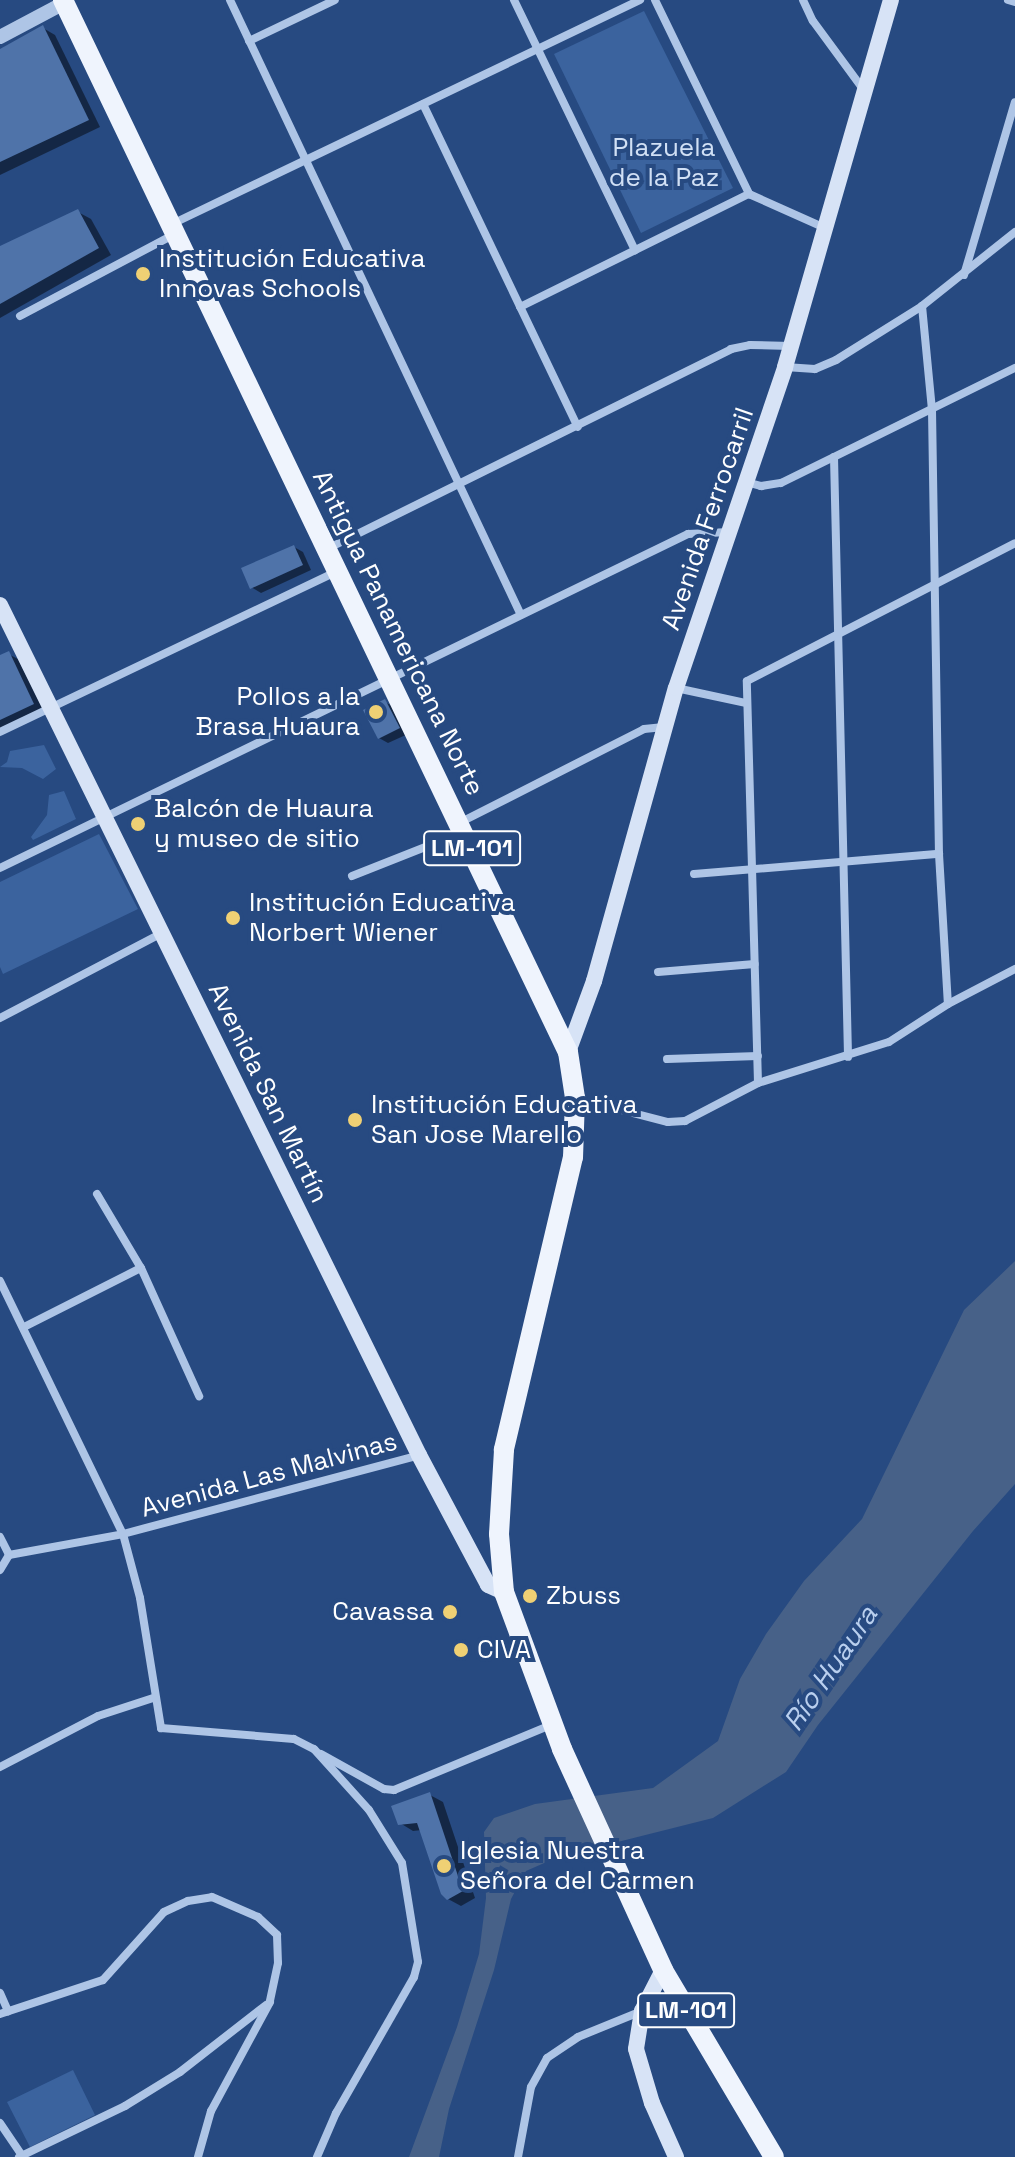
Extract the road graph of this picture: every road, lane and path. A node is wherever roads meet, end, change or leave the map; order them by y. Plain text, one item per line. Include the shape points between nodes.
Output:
1 (230, 0) edge
2 (335, 0) edge
3 (514, 0) edge
4 (640, 0) edge
5 (655, 0) edge
6 (803, 0) edge
7 (891, 0) edge
8 (1008, 0) edge
9 (65, 1) edge
10 (1015, 2) edge
11 (0, 37) edge
12 (249, 41) junction
13 (537, 49) junction
14 (863, 89) junction
15 (1015, 102) edge
16 (423, 104) junction
17 (305, 160) junction
18 (749, 194) junction
19 (825, 228) junction
20 (173, 229) junction
21 (1015, 232) edge
22 (635, 250) junction
23 (963, 276) junction
24 (922, 306) junction
25 (520, 307) junction
26 (20, 316) dead end
27 (791, 346) junction
28 (785, 367) junction
29 (1015, 368) edge
30 (932, 410) junction
31 (578, 427) junction
32 (834, 457) junction
33 (746, 482) junction
34 (459, 485) junction
35 (729, 532) junction
36 (1015, 543) edge
37 (328, 549) junction
38 (339, 571) junction
39 (936, 583) junction
40 (2, 612) edge
41 (521, 615) junction
42 (839, 631) junction
43 (391, 679) junction
44 (676, 688) junction
45 (746, 703) junction
46 (51, 708) junction
47 (664, 727) junction
48 (0, 732) edge
49 (105, 817) junction
50 (462, 827) junction
51 (939, 854) junction
52 (844, 862) junction
53 (0, 868) edge
54 (753, 868) junction
55 (694, 874) dead end
56 (352, 876) dead end
57 (162, 933) junction
58 (755, 964) junction
59 (1015, 969) edge
60 (658, 972) dead end
61 (948, 1004) junction
62 (0, 1018) edge
63 (568, 1052) junction
64 (758, 1056) junction
65 (848, 1057) junction
66 (667, 1059) dead end
67 (758, 1083) junction
68 (575, 1098) junction
69 (97, 1194) dead end
70 (141, 1268) junction
71 (0, 1281) edge
72 (24, 1327) junction
73 (199, 1396) dead end
74 (419, 1455) junction
75 (123, 1534) junction
76 (0, 1537) edge
77 (9, 1555) junction
78 (0, 1570) edge
79 (504, 1592) junction
80 (153, 1698) junction
81 (553, 1724) junction
82 (314, 1749) junction
83 (0, 1767) edge
84 (663, 1970) junction
85 (0, 1993) edge
86 (270, 2002) junction
87 (642, 2011) junction
88 (4, 2012) edge
89 (0, 2123) edge
90 (21, 2157) edge
91 (198, 2157) edge
92 (317, 2157) edge
93 (518, 2157) edge
94 (676, 2157) edge
95 (774, 2157) edge

1 - 12 street
2 - 12 street
3 - 13 street
4 - 13 street
5 - 18 street
6 - 14 street
7 - 14 main road, Avenida Ferrocarril
8 - 10 street
9 - 11 street
9 - 20 main road, Antigua Panamericana Norte / LM-101
12 - 17 street
13 - 16 street
13 - 22 street
14 - 19 main road, Avenida Ferrocarril
15 - 23 street
16 - 17 street
16 - 25 street
17 - 20 street
17 - 34 street
18 - 19 street
18 - 22 street
19 - 27 main road, Avenida Ferrocarril
20 - 26 street
20 - 37 main road, Antigua Panamericana Norte / LM-101
21 - 23 street
22 - 25 street
23 - 24 street
24 - 28 street via 836,360 815,369
24 - 30 street
25 - 31 street
27 - 28 main road, Avenida Ferrocarril
27 - 31 street via 731,349
28 - 33 main road, Avenida Ferrocarril
29 - 30 street
30 - 32 street
30 - 39 street
31 - 34 street
32 - 33 street via 781,483
32 - 42 street
33 - 35 main road, Avenida Ferrocarril
34 - 37 street
34 - 41 street
35 - 41 street via 688,534
35 - 44 main road, Avenida Ferrocarril
36 - 39 street
37 - 38 main road, Antigua Panamericana Norte / LM-101
38 - 43 main road, Antigua Panamericana Norte / LM-101
38 - 46 street
39 - 42 street
39 - 51 street
40 - 46 main road, Avenida San Martín / LM-101
41 - 43 street
42 - 45 street via 753,676 747,681
42 - 52 street
43 - 49 street
43 - 50 main road, Antigua Panamericana Norte / LM-101
44 - 45 street
44 - 47 main road, Avenida Ferrocarril
45 - 54 street
46 - 48 street
46 - 49 main road, Avenida San Martín / LM-101
47 - 50 street via 644,729
47 - 63 main road, Avenida Ferrocarril via 594,981
49 - 53 street
49 - 57 main road, Avenida San Martín / LM-101
50 - 56 street
50 - 63 main road, Antigua Panamericana Norte / LM-101
51 - 52 street
51 - 61 street
52 - 54 street
52 - 65 street
54 - 55 street
54 - 58 street
57 - 62 street
57 - 74 main road, Avenida San Martín / LM-101
58 - 60 street
58 - 64 street
59 - 61 street
61 - 65 street via 889,1042
63 - 68 main road, Antigua Panamericana Norte / LM-101
64 - 66 street
64 - 67 street
65 - 67 street
67 - 68 street via 677,1123
68 - 79 main road, Antigua Panamericana Norte / LM-101 via 573,1157 504,1450 499,1534
69 - 70 street
70 - 72 street
70 - 73 street
71 - 72 street, Avenida Las Malvinas
72 - 75 street, Avenida Las Malvinas
74 - 75 street, Avenida Las Malvinas
74 - 79 main road, Avenida San Martín / LM-101 via 488,1585
75 - 77 street
75 - 80 street via 140,1598
76 - 77 street
77 - 78 street
79 - 81 main road, Antigua Panamericana Norte / LM-101
80 - 82 street via 161,1728 294,1739
80 - 83 street via 98,1716
81 - 82 street via 394,1790
81 - 84 main road, Antigua Panamericana Norte / LM-101
82 - 92 street via 369,1810 402,1863 418,1962
84 - 87 main road
84 - 95 main road, Antigua Panamericana Norte / LM-101
85 - 88 street
86 - 88 street via 277,1935 258,1917 212,1897 164,1912 103,1980
86 - 90 street via 180,2072 125,2106
86 - 91 street via 211,2111
87 - 93 street via 578,2037 547,2058 531,2087
87 - 94 main road via 636,2049
89 - 90 street

